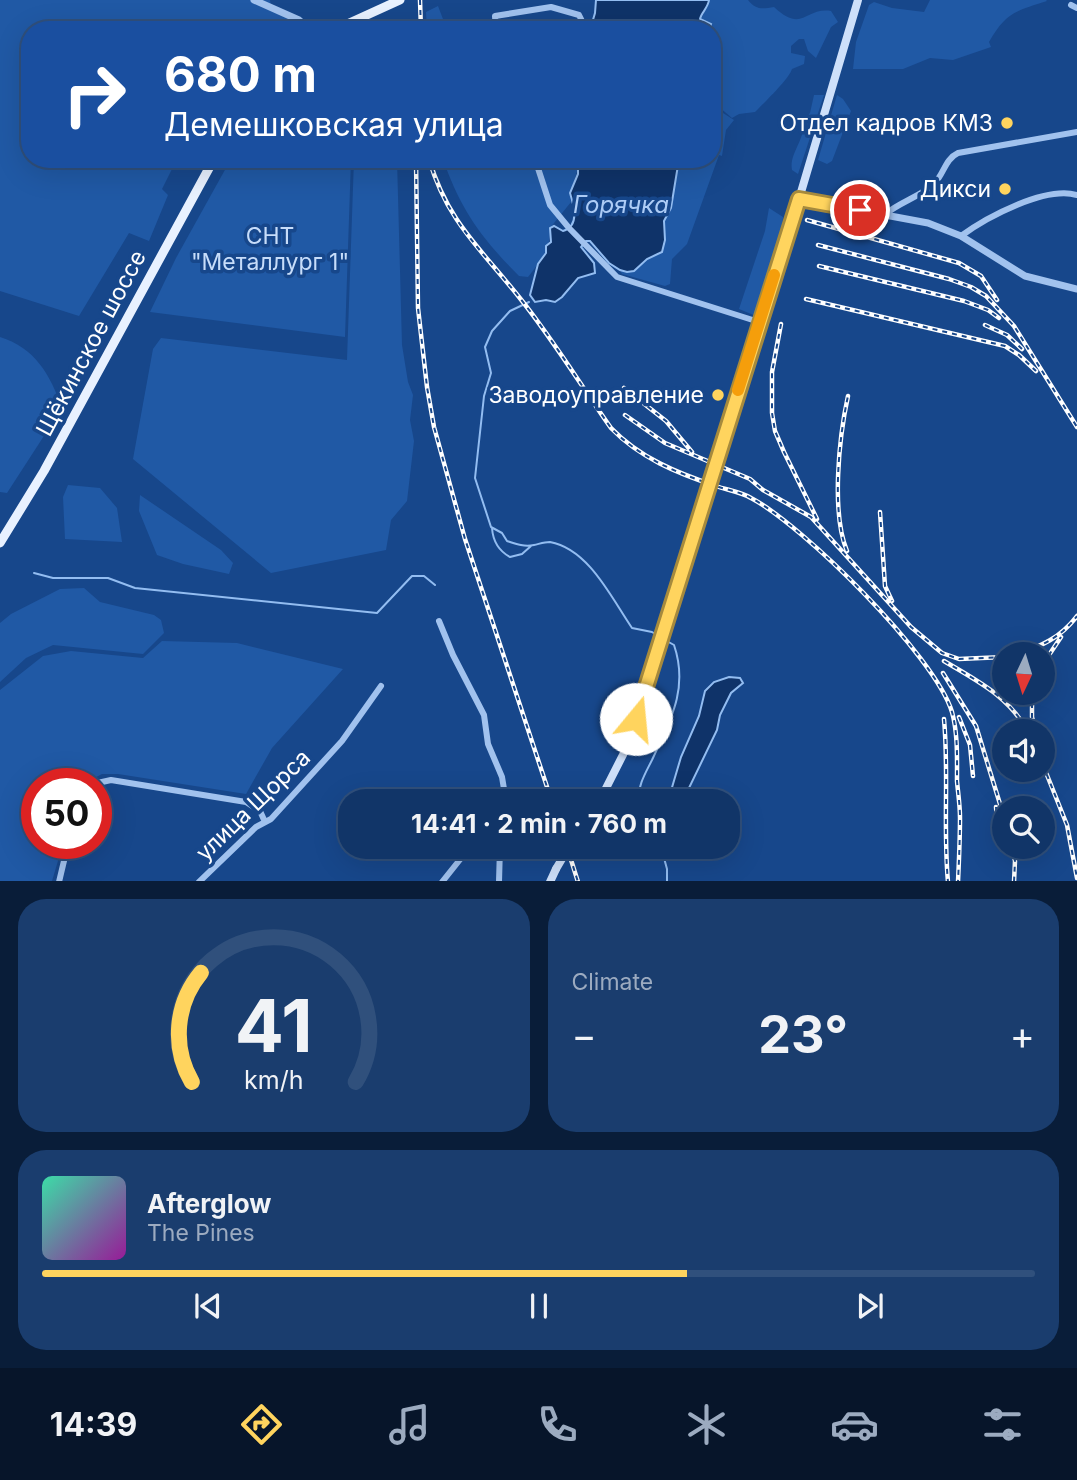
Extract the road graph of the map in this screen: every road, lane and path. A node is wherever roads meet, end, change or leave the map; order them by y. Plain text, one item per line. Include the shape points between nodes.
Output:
1 (254, 0) edge
2 (398, 1) edge
3 (857, 1) edge
4 (300, 21) edge
5 (354, 21) edge
6 (495, 21) edge
7 (582, 21) edge
8 (1077, 132) edge
9 (209, 168) edge
10 (538, 168) edge
11 (1077, 195) edge
12 (799, 199) junction
13 (884, 215) junction
14 (961, 236) junction
15 (1077, 289) edge
16 (759, 323) junction
17 (0, 543) edge
18 (439, 621) dead end
19 (381, 686) dead end
20 (112, 779) edge
21 (504, 789) edge
22 (606, 789) edge
23 (265, 822) junction
24 (64, 859) edge
25 (460, 859) edge
26 (500, 859) edge
27 (562, 859) edge
28 (59, 881) edge
29 (199, 881) edge
30 (442, 881) edge
31 (499, 881) edge
32 (550, 881) edge

1 - 4 street
2 - 5 main road
3 - 12 main road
6 - 7 street via 495,16 551,7 579,15
8 - 13 street via 958,153 950,157 928,189
9 - 17 main road, Щёкинское шоссе
10 - 16 street via 550,205 617,277
11 - 14 street via 1047,194
12 - 13 street
12 - 16 main road
13 - 14 street via 928,223
14 - 15 street via 1026,275
16 - 22 main road via 629,743
18 - 21 street via 484,715 488,744
19 - 23 street, улица Щорса via 342,741
20 - 23 street via 246,802 260,811
23 - 29 street, улица Щорса
24 - 28 street
25 - 30 street
26 - 31 street
27 - 32 main road, bridge

